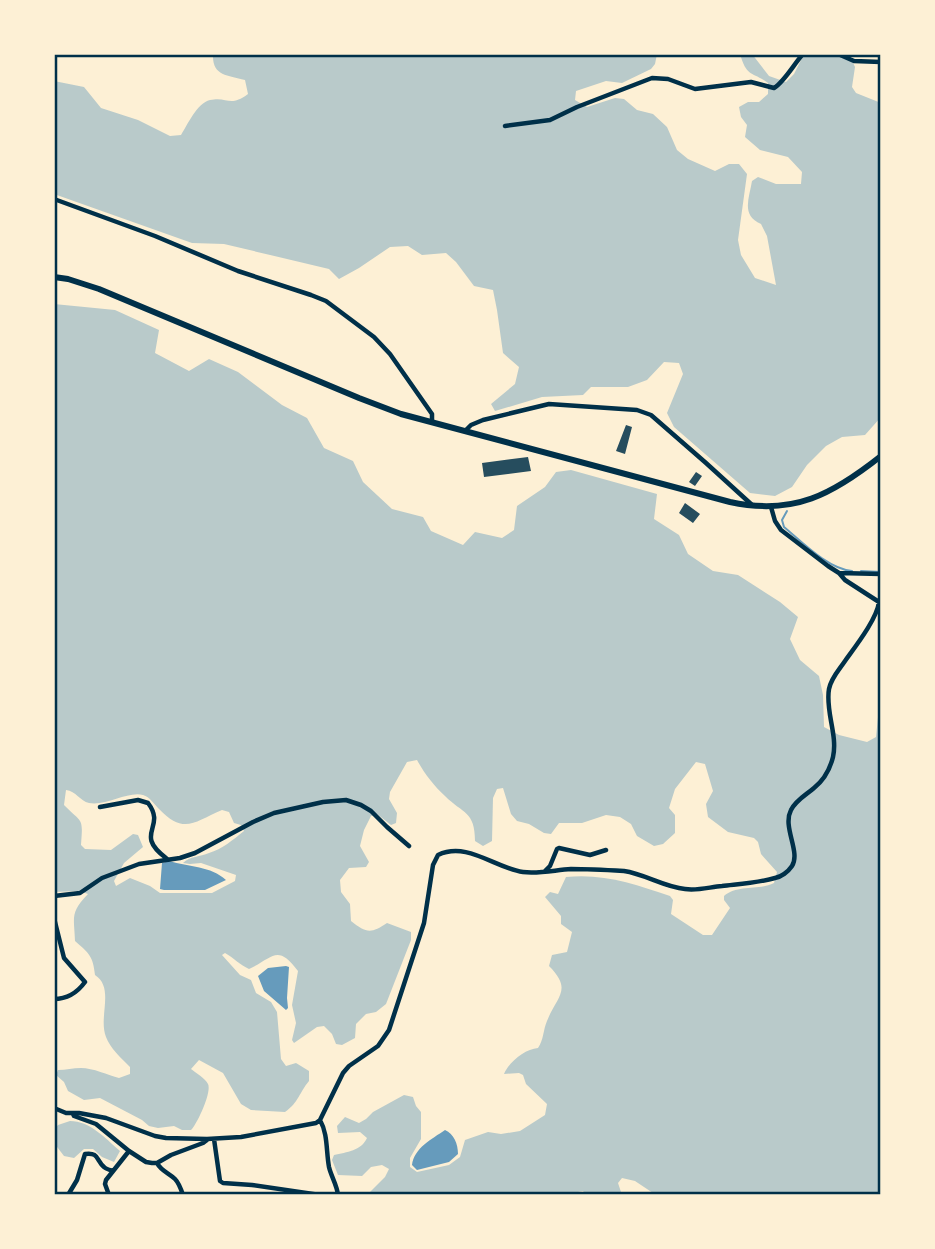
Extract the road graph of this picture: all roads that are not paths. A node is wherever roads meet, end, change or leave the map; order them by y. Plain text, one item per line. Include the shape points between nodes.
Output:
1 (803, 54) edge
2 (838, 54) edge
3 (881, 62) edge
4 (505, 126) dead end
5 (54, 199) edge
6 (54, 277) edge
7 (432, 422) junction
8 (465, 431) junction
9 (881, 456) edge
10 (755, 507) junction
11 (771, 508) junction
12 (839, 573) junction
13 (881, 574) edge
14 (880, 602) edge
15 (100, 807) dead end
16 (410, 846) dead end
17 (606, 850) dead end
18 (167, 859) junction
19 (544, 872) junction
20 (54, 896) edge
21 (54, 918) edge
22 (54, 999) edge
23 (54, 1108) edge
24 (72, 1113) junction
25 (320, 1120) junction
26 (211, 1139) junction
27 (129, 1150) junction
28 (157, 1163) junction
29 (113, 1171) junction
30 (68, 1195) edge
31 (109, 1195) edge
32 (183, 1195) edge
33 (320, 1195) edge
34 (338, 1195) edge

1 - 4 street via 774,88 751,82 695,89 652,78 550,120
2 - 3 street via 855,61
5 - 7 street via 326,302 390,354 432,414
6 - 7 main road via 99,289 359,398
7 - 8 main road
8 - 10 main road
8 - 10 street via 483,420 549,404 637,410 650,415
9 - 11 main road via 819,496
10 - 11 main road
11 - 12 street via 781,530
12 - 13 street
12 - 14 street
14 - 19 street via 829,687 833,758 823,780 798,800 789,814 794,862 784,874 758,882 685,889 626,872
15 - 18 street via 138,800 148,803 155,815 152,844
16 - 18 street via 371,811 346,800 274,813 195,853
17 - 19 street via 590,855 559,848
18 - 20 street via 121,870 80,892
19 - 25 street via 510,869 474,854 446,851 438,855 424,923 389,1030 379,1046 343,1073
21 - 22 street via 64,958 85,982 71,996
23 - 24 street
24 - 26 street via 106,1118 155,1136
24 - 27 street via 103,1128
25 - 26 street
25 - 34 street
26 - 28 street
26 - 33 street via 223,1183
27 - 28 street via 146,1162
27 - 29 street
28 - 32 street via 179,1184
29 - 30 street via 96,1155 85,1154
29 - 31 street via 105,1184

